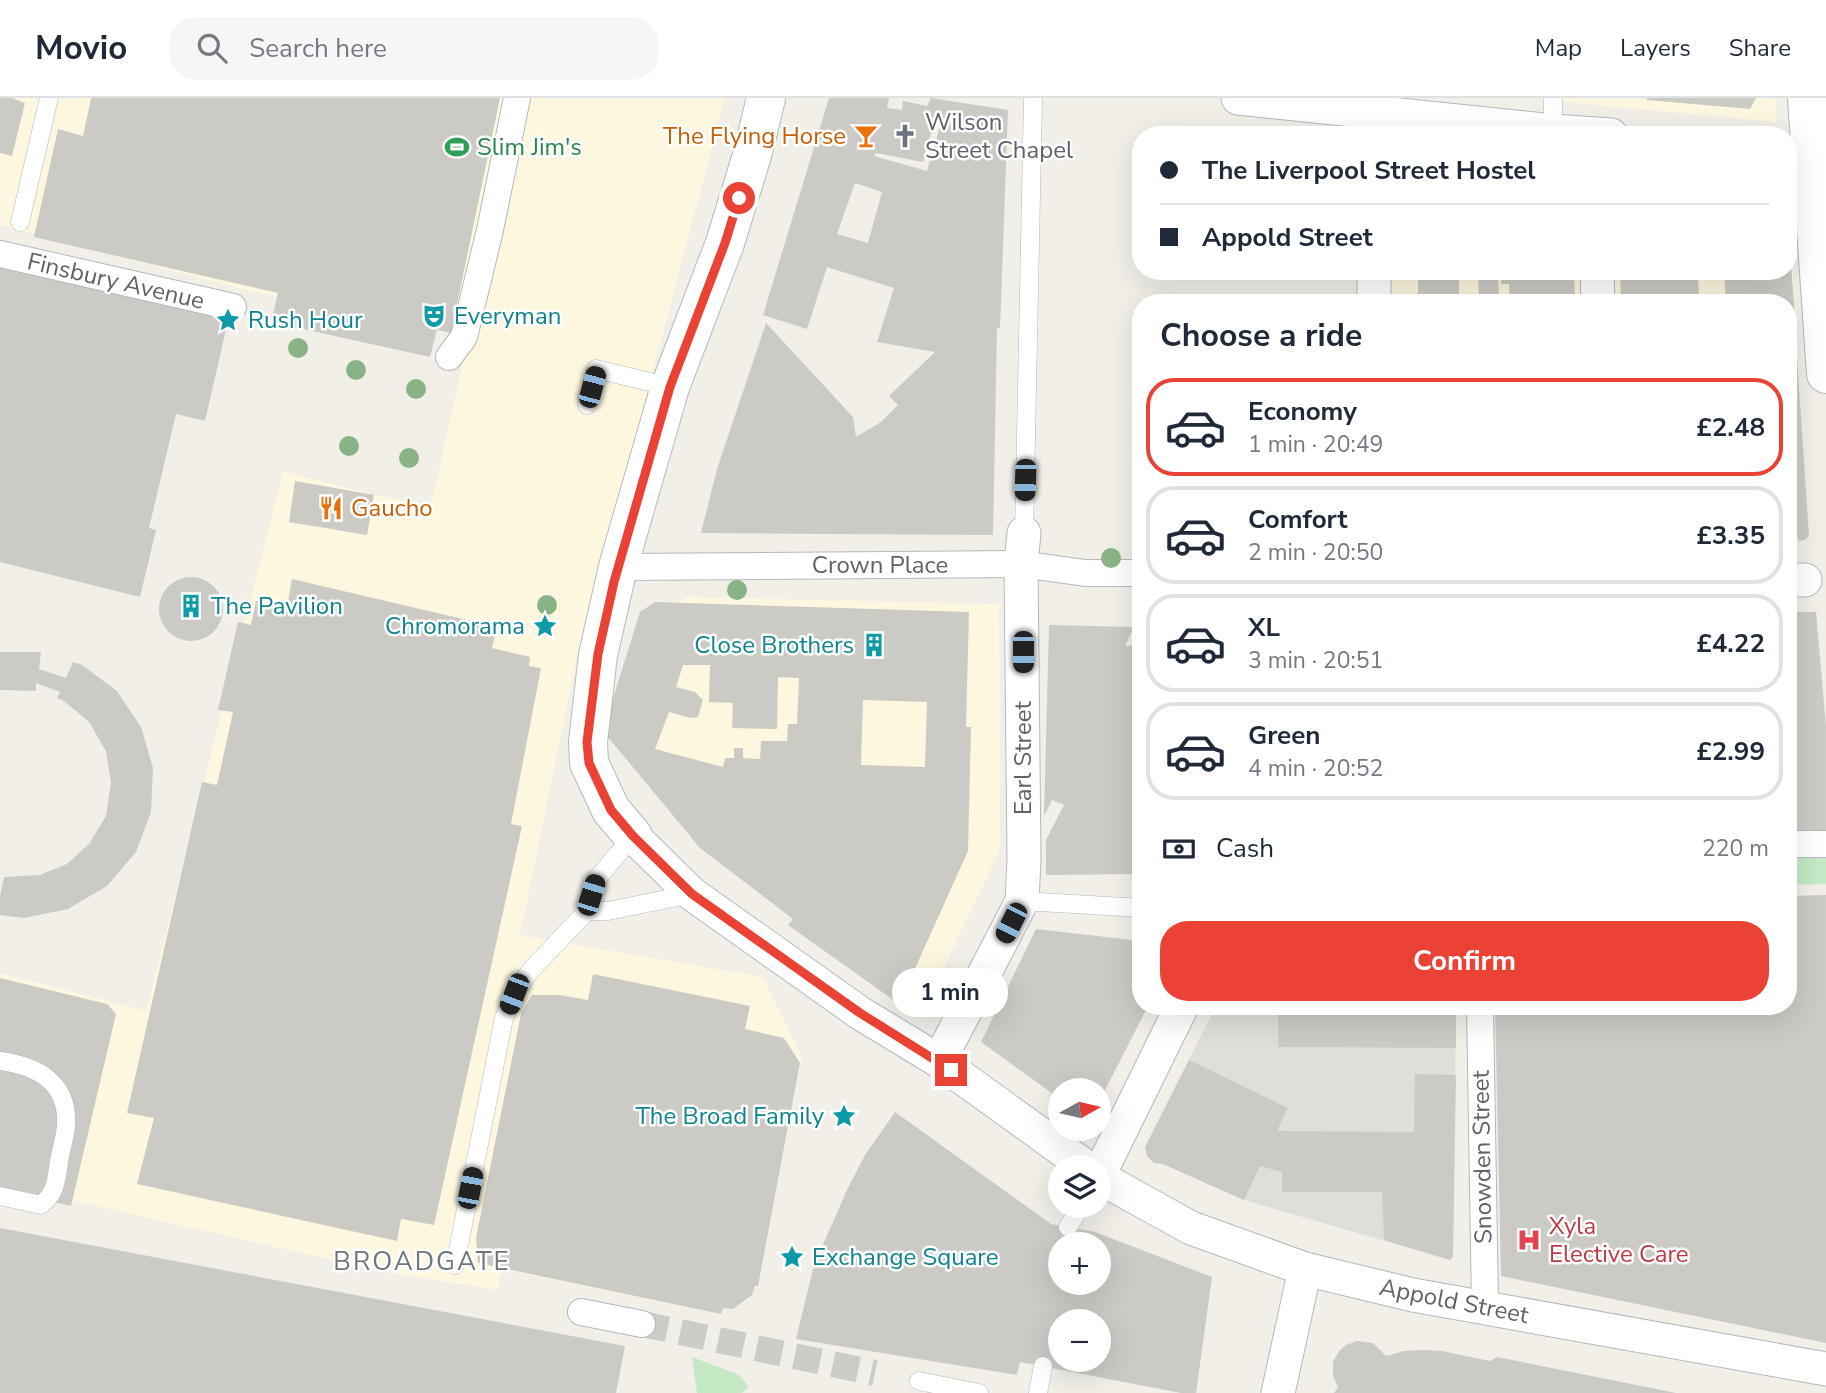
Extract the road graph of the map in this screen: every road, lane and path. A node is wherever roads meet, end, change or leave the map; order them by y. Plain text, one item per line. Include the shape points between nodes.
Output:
1 (49, 98) edge
2 (517, 98) edge
3 (766, 98) edge
4 (1033, 98) edge
5 (1238, 98) edge
6 (1553, 98) edge
7 (1807, 98) edge
8 (1374, 124) edge
9 (1425, 126) edge
10 (1553, 126) edge
11 (1808, 146) edge
12 (20, 222) dead end
13 (0, 254) edge
14 (233, 307) dead end
15 (449, 357) dead end
16 (1826, 374) edge
17 (670, 387) junction
18 (587, 405) dead end
19 (1022, 549) junction
20 (618, 567) junction
21 (1132, 573) edge
22 (633, 836) junction
23 (1797, 844) edge
24 (1826, 844) edge
25 (692, 894) junction
26 (1022, 901) junction
27 (1132, 907) edge
28 (587, 911) junction
29 (1178, 1015) edge
30 (1480, 1015) edge
31 (0, 1060) edge
32 (939, 1061) junction
33 (1069, 1155) edge
34 (1109, 1155) edge
35 (1111, 1183) edge
36 (0, 1196) edge
37 (1074, 1218) edge
38 (1068, 1227) dead end
39 (455, 1265) dead end
40 (1305, 1269) junction
41 (1485, 1307) junction
42 (581, 1311) dead end
43 (642, 1324) tunnel mouth
44 (1043, 1366) dead end
45 (1826, 1369) edge
46 (919, 1381) dead end
47 (979, 1393) edge
48 (1038, 1393) edge
49 (1278, 1393) edge

1 - 12 lane
2 - 15 street via 464,337
3 - 17 main road via 725,243
4 - 19 lane, Earl Street
5 - 8 street
6 - 10 lane
7 - 11 main road
8 - 9 street
11 - 16 main road
13 - 14 street, Finsbury Avenue
17 - 18 lane via 596,369
17 - 20 main road
19 - 20 street, Crown Place
19 - 21 street, Crown Place via 1085,573
19 - 26 street, Earl Street
20 - 22 main road via 598,654 587,742 599,788
22 - 25 street
22 - 28 lane via 596,880
23 - 24 street
25 - 28 lane
25 - 32 street via 860,1013
26 - 27 lane
26 - 32 street, Earl Street
28 - 39 lane via 531,970 514,994 505,1018
29 - 34 street
30 - 41 street, Snowden Street
31 - 36 lane via 46,1075 62,1095 66,1124 52,1195 41,1205
32 - 33 street
35 - 40 street, Appold Street via 1191,1228
37 - 38 lane
40 - 41 street, Appold Street
40 - 49 street
41 - 45 street, Appold Street
42 - 43 street
44 - 48 lane
46 - 47 lane

